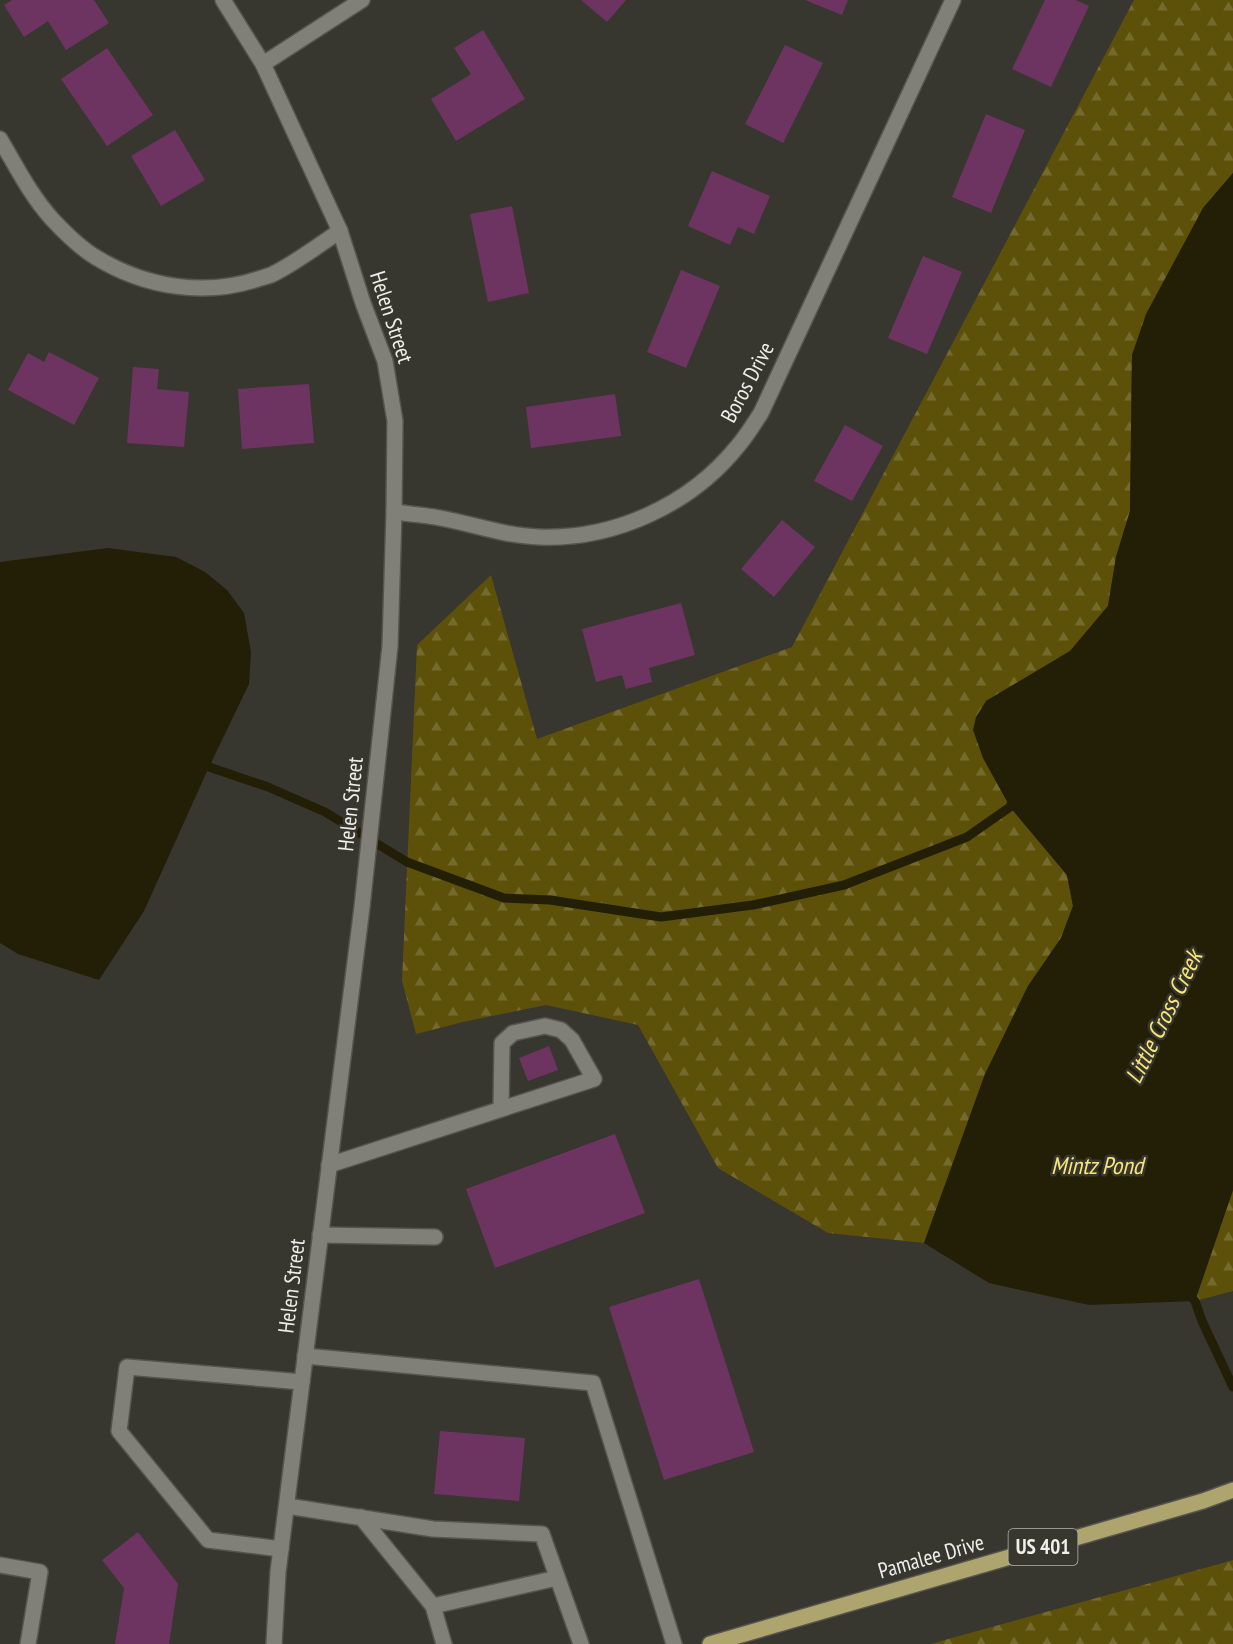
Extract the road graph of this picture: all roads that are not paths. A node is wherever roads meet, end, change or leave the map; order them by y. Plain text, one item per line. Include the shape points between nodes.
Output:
1 (223, 0) edge
2 (362, 0) edge
3 (953, 0) edge
4 (263, 64) junction
5 (0, 139) edge
6 (340, 231) junction
7 (394, 512) junction
8 (501, 1109) junction
9 (329, 1165) junction
10 (320, 1235) junction
11 (435, 1237) dead end
12 (305, 1356) junction
13 (302, 1382) junction
14 (1233, 1490) edge
15 (286, 1506) junction
16 (361, 1517) junction
17 (281, 1549) junction
18 (0, 1565) edge
19 (557, 1578) junction
20 (433, 1606) junction
21 (28, 1644) edge
22 (274, 1644) edge
23 (444, 1644) edge
24 (581, 1644) edge
25 (674, 1644) edge
26 (710, 1644) edge

1 - 4 street, Helen Street
2 - 4 street
3 - 7 street, Boros Drive via 761,413 738,447 709,477 676,501 639,519 580,535 539,537 498,532 439,517
4 - 6 street, Helen Street
5 - 6 street via 51,218 88,252 134,276 173,287 214,289 274,274
6 - 7 street, Helen Street via 386,361 395,421
7 - 9 street, Helen Street via 390,646
8 - 8 street via 594,1078 572,1040 561,1030 545,1026 513,1033 502,1043
8 - 9 street
9 - 10 street, Helen Street
10 - 11 street
10 - 12 street, Helen Street
12 - 13 street, Helen Street
12 - 25 street via 593,1383
13 - 15 street, Helen Street
13 - 17 street via 127,1367 119,1431 208,1540
14 - 26 main road, Pamalee Drive / US 401
15 - 16 street
15 - 17 street, Helen Street
16 - 19 street via 433,1529 542,1534
16 - 20 street
17 - 22 street, Helen Street
18 - 21 street via 40,1572
19 - 20 street
19 - 24 street
20 - 23 street

